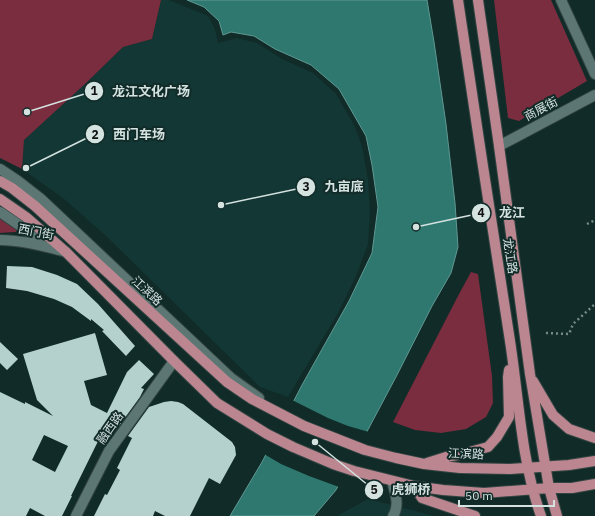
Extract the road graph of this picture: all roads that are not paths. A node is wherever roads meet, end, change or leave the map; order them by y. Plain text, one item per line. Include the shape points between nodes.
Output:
1 (458, 0) edge
2 (478, 0) edge
3 (561, 0) edge
4 (595, 74) edge
5 (595, 95) edge
6 (499, 146) junction
7 (0, 169) edge
8 (0, 181) edge
9 (0, 199) edge
10 (0, 212) edge
11 (0, 240) edge
12 (43, 246) junction
13 (66, 252) junction
14 (511, 350) junction
15 (174, 361) junction
16 (530, 374) junction
17 (278, 413) junction
18 (595, 438) edge
19 (595, 461) edge
20 (424, 464) junction
21 (545, 467) junction
22 (528, 468) junction
23 (392, 481) junction
24 (595, 484) edge
25 (414, 486) junction
26 (549, 488) junction
27 (532, 489) junction
28 (76, 516) edge
29 (393, 516) edge
30 (475, 516) edge
31 (541, 516) edge
32 (557, 516) edge

1 - 14 main road, 龙江路
2 - 6 main road, 龙江路
3 - 4 street
5 - 6 street, 商展街
6 - 16 main road, 龙江路
7 - 17 street via 41,199 231,378
8 - 17 main road, 江滨路 via 35,206 227,382
9 - 13 main road via 26,217
10 - 12 street
11 - 12 street, 西门街
12 - 13 street, 西门街
13 - 15 main road
14 - 20 main road via 508,377 510,417 497,437 488,447
14 - 22 main road, 龙江路
15 - 23 main road via 217,403 267,434 326,461
15 - 28 street, 融西路 via 109,451
16 - 18 main road via 553,414 569,429
16 - 21 main road, 龙江路
17 - 20 main road, 江滨路 via 365,450
19 - 21 main road, 江滨路
20 - 22 main road, 江滨路 via 460,468
21 - 22 main road, 江滨路
21 - 26 main road, 龙江路
22 - 27 main road, 龙江路
23 - 25 main road
23 - 29 street via 397,504
24 - 26 main road
25 - 27 main road via 484,493
25 - 30 main road via 422,498
26 - 27 main road
26 - 32 main road, 龙江路
27 - 31 main road, 龙江路

